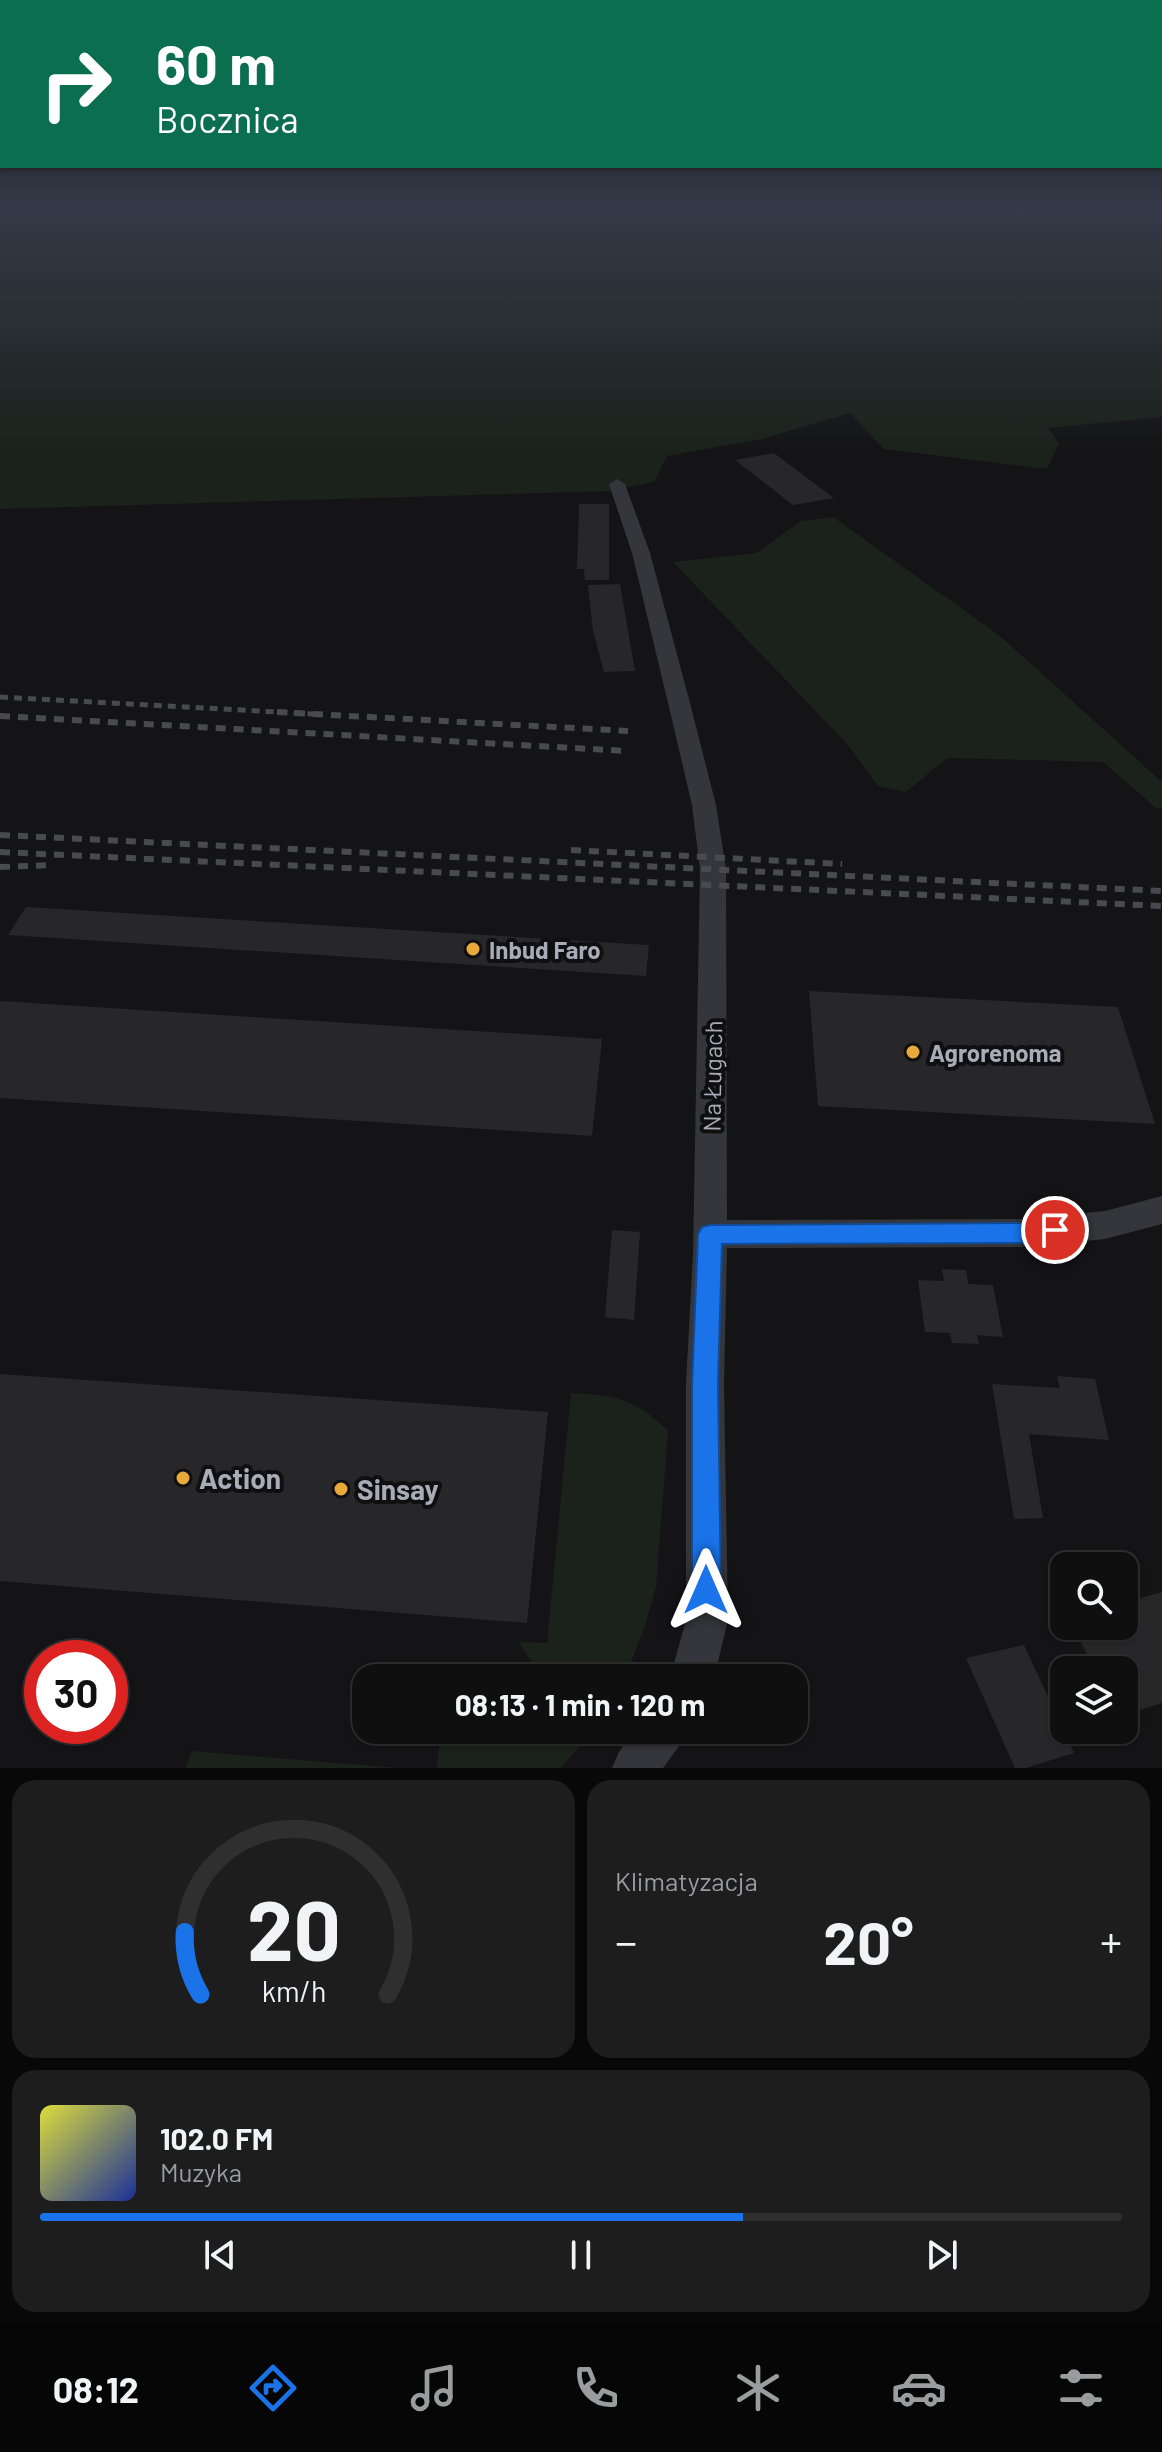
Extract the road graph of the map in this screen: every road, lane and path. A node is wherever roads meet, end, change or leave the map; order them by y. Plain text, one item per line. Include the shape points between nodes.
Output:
1 (617, 484) dead end
2 (1162, 1210) edge
3 (710, 1234) junction
4 (696, 1664) edge
5 (653, 1744) edge
6 (635, 1768) edge

1 - 3 street, Na Ługach via 641,553 704,805 712,857
2 - 3 street via 1105,1225 1023,1233
3 - 4 street, Na Ługach via 707,1620
5 - 6 street

